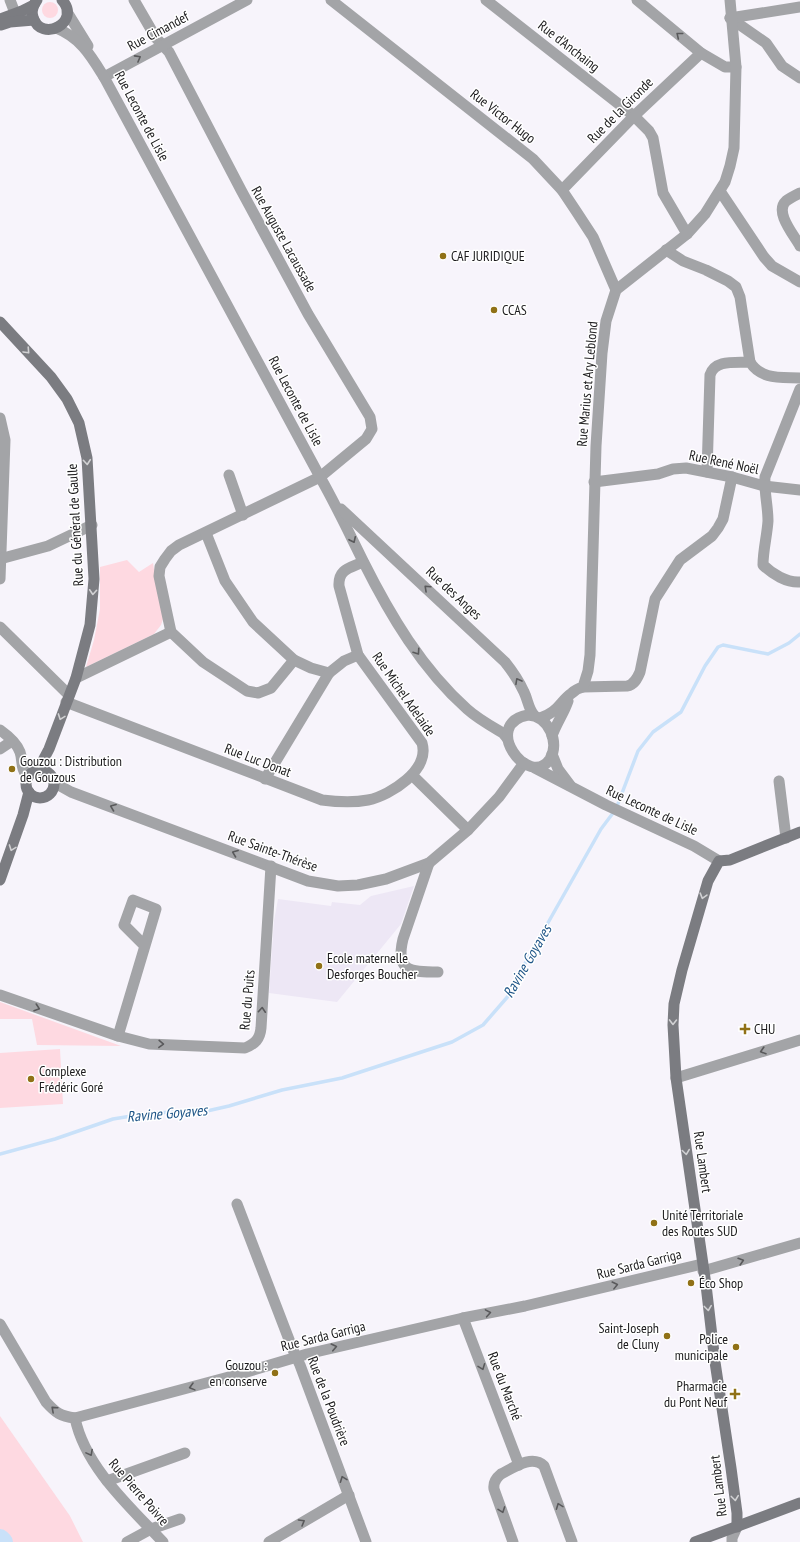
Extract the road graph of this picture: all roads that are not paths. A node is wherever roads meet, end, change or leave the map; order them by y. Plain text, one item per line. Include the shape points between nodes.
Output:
1 (10, 0) edge
2 (62, 0) edge
3 (134, 0) edge
4 (247, 0) edge
5 (331, 0) edge
6 (486, 0) edge
7 (637, 0) edge
8 (730, 0) edge
9 (36, 2) edge
10 (800, 7) edge
11 (67, 12) junction
12 (16, 13) junction
13 (730, 18) junction
14 (0, 19) edge
15 (34, 20) junction
16 (0, 26) edge
17 (56, 28) junction
18 (162, 45) junction
19 (89, 53) junction
20 (701, 53) junction
21 (736, 67) junction
22 (104, 77) junction
23 (800, 78) edge
24 (634, 116) junction
25 (562, 190) junction
26 (720, 191) junction
27 (800, 193) edge
28 (687, 234) junction
29 (800, 246) edge
30 (666, 250) junction
31 (800, 282) edge
32 (616, 290) junction
33 (0, 322) edge
34 (750, 362) junction
35 (800, 378) edge
36 (800, 389) edge
37 (795, 414) edge
38 (0, 418) edge
39 (707, 472) junction
40 (229, 475) dead end
41 (320, 477) junction
42 (732, 477) junction
43 (594, 482) junction
44 (764, 486) junction
45 (800, 490) edge
46 (336, 505) junction
47 (243, 515) junction
48 (92, 525) junction
49 (206, 533) junction
50 (1, 559) edge
51 (363, 562) junction
52 (0, 579) edge
53 (800, 582) edge
54 (0, 627) edge
55 (171, 632) junction
56 (358, 655) junction
57 (294, 660) junction
58 (329, 673) junction
59 (76, 678) junction
60 (583, 687) junction
61 (571, 693) junction
62 (68, 698) junction
63 (537, 717) junction
64 (0, 730) edge
65 (552, 736) junction
66 (507, 738) junction
67 (12, 741) junction
68 (0, 749) edge
69 (424, 751) joint
70 (552, 754) junction
71 (524, 763) junction
72 (535, 768) junction
73 (38, 772) junction
74 (412, 775) junction
75 (265, 779) junction
76 (779, 781) dead end
77 (54, 787) junction
78 (571, 787) junction
79 (32, 795) junction
80 (468, 830) junction
81 (800, 832) edge
82 (786, 838) junction
83 (719, 861) junction
84 (429, 863) junction
85 (271, 866) junction
86 (0, 880) edge
87 (145, 946) dead end
88 (438, 972) dead end
89 (0, 995) edge
90 (118, 1036) junction
91 (800, 1040) edge
92 (676, 1078) junction
93 (237, 1204) dead end
94 (800, 1243) edge
95 (703, 1268) junction
96 (463, 1318) junction
97 (0, 1324) edge
98 (297, 1357) junction
99 (75, 1418) junction
100 (185, 1453) dead end
101 (519, 1466) junction
102 (107, 1481) junction
103 (349, 1495) junction
104 (800, 1503) edge
105 (180, 1519) dead end
106 (737, 1527) junction
107 (151, 1530) junction
108 (127, 1542) edge
109 (163, 1542) edge
110 (269, 1542) edge
111 (366, 1542) edge
112 (514, 1542) edge
113 (572, 1542) edge
114 (695, 1542) edge
115 (732, 1542) edge

1 - 12 street
2 - 11 main road
3 - 18 street, Rue Auguste Lacaussade
4 - 18 street, Rue Cimandef
5 - 25 street, Rue Victor Hugo via 533,159
6 - 24 street, Rue d'Anchaing
20 -> 7 street
8 - 13 street
9 - 12 main road
9 - 15 main road
10 - 13 street
11 - 17 main road via 64,22
11 - 19 street, Rue Leconte de Lisle via 88,44
12 - 14 main road
13 - 21 street
13 - 23 street via 766,43 782,66
15 - 16 main road via 10,22
15 - 17 main road via 48,30
17 - 19 street, Rue Leconte de Lisle via 68,33
22 -> 18 street, Rue Cimandef
18 - 41 street, Rue Auguste Lacaussade via 308,314 370,417 372,429 366,439
19 - 22 street, Rue Leconte de Lisle
20 - 21 street via 725,67
20 - 24 street, Rue de la Gironde
21 - 26 street via 734,148
22 - 41 street, Rue Leconte de Lisle
24 - 25 street, Rue de la Gironde
24 - 28 street, Rue d'Anchaing via 653,138 663,193
25 - 32 street, Rue Victor Hugo via 593,237
26 - 28 street via 705,214
26 - 31 street via 764,257 772,266
27 - 29 street via 785,202 782,208 782,215
28 - 30 street
30 - 32 street
30 - 34 street via 683,261 728,281 736,288 740,297
32 - 43 street, Rue Marius et Ary Leblond via 606,321 602,353
33 -> 48 main road, Rue du Général de Gaulle via 51,377 79,422 87,458
34 - 35 street via 753,368 763,375
34 - 39 street via 722,363 712,370
36 - 37 street
37 - 44 street via 765,477
38 - 50 street via 5,440
39 - 42 street, Rue René Noël
39 - 43 street, Rue René Noël via 679,468 658,474
40 - 47 street
41 - 46 street, Rue Leconte de Lisle
41 - 47 street, Rue Auguste Lacaussade
42 - 44 street, Rue René Noël
42 - 60 street via 723,519 718,528 712,536 680,560 655,599 637,678 627,686
43 - 60 street, Rue Marius et Ary Leblond via 590,655
44 - 45 street, Rue René Noël
44 - 53 street via 768,519 763,565 784,579
46 -> 51 street, Rue Leconte de Lisle
63 -> 46 street, Rue des Anges via 530,710 525,694 506,662
47 - 49 street, Rue Auguste Lacaussade
48 - 50 street via 48,546
48 -> 59 main road, Rue du Général de Gaulle via 94,579 90,625
49 - 55 street, Rue Auguste Lacaussade via 179,545 171,551 160,567 159,576
49 - 57 street via 225,581 253,622
50 - 52 street
51 - 56 street, Rue Michel Adelaide via 343,571 339,578
51 -> 66 street, Rue Leconte de Lisle via 388,609 432,674 468,710
54 - 62 street
55 - 57 street via 203,662 247,691 258,693 271,688
55 - 59 street
56 - 58 street, Rue Michel Adelaide via 344,661
56 - 69 street, Rue Michel Adelaide via 422,743
57 - 58 street
58 - 75 street, Rue Michel Adelaide
59 - 62 main road, Rue du Général de Gaulle
60 - 61 street
61 - 63 street via 557,709 547,716
61 - 65 street
62 -> 73 main road, Rue du Général de Gaulle
62 - 75 street, Rue Luc Donat
63 - 65 street via 547,724
63 - 66 street via 521,716 509,728
64 - 67 street
65 - 70 street
66 - 71 street via 512,752
67 - 68 street
67 - 73 street via 20,751 25,774
69 - 74 street, Rue Luc Donat via 422,761
70 - 72 street via 545,764
70 - 78 street, Rue Leconte de Lisle via 558,769
71 - 72 street
71 - 80 street, Rue Sainte-Thérèse via 499,797
72 - 78 street, Rue Leconte de Lisle
73 - 77 main road via 53,776
73 - 79 main road via 26,784
74 - 75 street, Rue Luc Donat via 392,790 368,800 342,802 322,800
74 - 80 street
76 - 82 street
77 - 79 main road via 46,797
85 -> 77 street, Rue Sainte-Thérèse
78 - 83 street, Rue Leconte de Lisle via 694,846
79 -> 86 main road
80 - 84 street, Rue Sainte-Thérèse
81 - 82 main road
82 - 83 main road via 730,860
83 -> 92 main road, Rue Lambert via 708,881 674,1004
84 - 85 street, Rue Sainte-Thérèse via 386,879 338,886 308,881
84 - 88 street via 400,950 401,961 407,968 414,972
90 -> 85 street, Rue du Puits via 149,1044 245,1048 257,1041 261,1028
87 - 90 street
89 -> 90 street, Rue du Puits
91 -> 92 street
92 -> 95 main road, Rue Lambert
93 - 98 street, Rue de la Poudrière
95 -> 94 street, Rue Sarda Garriga
96 -> 95 street, Rue Sarda Garriga
95 -> 106 main road, Rue Lambert
98 -> 96 street, Rue Sarda Garriga
96 -> 101 street, Rue du Marché
99 -> 97 street via 62,1416 46,1402
98 -> 99 street, Rue Sarda Garriga
103 -> 98 street, Rue de la Poudrière
99 -> 102 street, Rue Pierre Poivre via 80,1436
100 - 102 street
101 -> 112 street via 501,1474 494,1486
113 -> 101 street via 544,1466 533,1460
102 - 107 street, Rue Pierre Poivre
110 -> 103 street
103 - 111 street, Rue de la Poudrière
104 - 106 main road
105 - 107 street
106 - 114 main road
106 - 115 street, Rue Lambert
107 - 108 street
107 - 109 street, Rue Pierre Poivre

